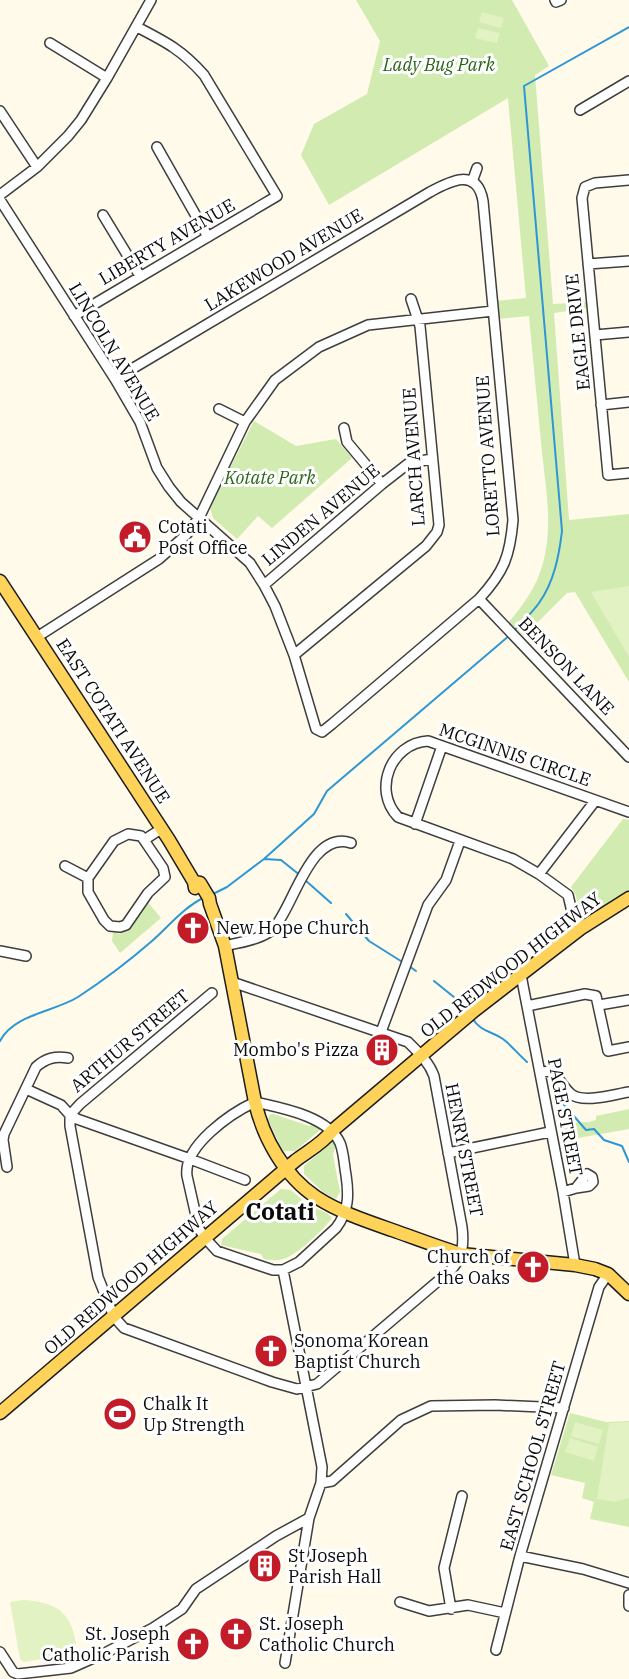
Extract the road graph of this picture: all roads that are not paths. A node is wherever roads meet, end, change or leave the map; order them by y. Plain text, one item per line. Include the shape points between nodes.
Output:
1 (151, 0) edge
2 (555, 0) edge
3 (561, 0) edge
4 (137, 27) junction
5 (50, 43) dead end
6 (107, 78) junction
7 (629, 81) edge
8 (580, 110) dead end
9 (0, 111) edge
10 (157, 147) dead end
11 (37, 167) junction
12 (477, 168) dead end
13 (629, 180) edge
14 (472, 182) junction
15 (0, 195) edge
16 (0, 200) edge
17 (103, 214) dead end
18 (208, 237) junction
19 (629, 261) edge
20 (588, 264) junction
21 (140, 276) junction
22 (411, 299) dead end
23 (494, 311) junction
24 (74, 316) junction
25 (418, 318) junction
26 (629, 332) edge
27 (595, 335) junction
28 (115, 379) junction
29 (629, 402) edge
30 (601, 405) junction
31 (219, 409) dead end
32 (245, 422) junction
33 (344, 428) dead end
34 (432, 459) junction
35 (629, 473) edge
36 (382, 484) junction
37 (199, 518) junction
38 (0, 581) edge
39 (264, 585) junction
40 (479, 599) junction
41 (37, 638) junction
42 (294, 655) junction
43 (322, 732) joint
44 (442, 746) junction
45 (629, 757) edge
46 (595, 801) junction
47 (629, 812) edge
48 (415, 824) junction
49 (161, 828) junction
50 (144, 840) junction
51 (460, 841) junction
52 (351, 843) dead end
53 (65, 866) dead end
54 (539, 874) junction
55 (88, 878) junction
56 (629, 898) edge
57 (580, 929) junction
58 (225, 946) junction
59 (0, 951) edge
60 (26, 956) dead end
61 (521, 975) junction
62 (232, 982) junction
63 (212, 993) dead end
64 (629, 1000) edge
65 (599, 1005) junction
66 (527, 1006) junction
67 (381, 1032) junction
68 (629, 1047) edge
69 (421, 1056) junction
70 (68, 1058) dead end
71 (540, 1072) junction
72 (26, 1089) junction
73 (629, 1092) edge
74 (255, 1101) junction
75 (70, 1115) junction
76 (332, 1131) junction
77 (550, 1132) junction
78 (448, 1153) junction
79 (190, 1159) junction
80 (7, 1167) dead end
81 (287, 1169) junction
82 (244, 1180) dead end
83 (576, 1188) dead end
84 (563, 1192) junction
85 (344, 1212) junction
86 (206, 1239) junction
87 (461, 1254) junction
88 (574, 1265) junction
89 (283, 1270) junction
90 (608, 1274) junction
91 (629, 1294) edge
92 (114, 1317) junction
93 (306, 1388) junction
94 (564, 1408) junction
95 (0, 1413) edge
96 (321, 1483) junction
97 (462, 1496) dead end
98 (309, 1518) junction
99 (520, 1557) junction
100 (629, 1583) edge
101 (629, 1595) edge
102 (400, 1602) dead end
103 (629, 1606) edge
104 (451, 1609) junction
105 (505, 1613) junction
106 (495, 1650) dead end
107 (0, 1652) edge
108 (285, 1663) dead end

1 - 4 street
2 - 3 street
4 - 6 street
4 - 18 street, LIBERTY AVENUE via 172,45 204,75 277,196
5 - 6 street
6 - 11 street via 74,128
7 - 8 street
9 - 11 street
10 - 18 street
11 - 15 street
12 - 14 street
13 - 20 street, EAGLE DRIVE via 585,187 582,198
14 - 23 street via 479,186 483,201
14 - 28 street, LAKEWOOD AVENUE via 455,180 430,192
16 - 24 street, LINCOLN AVENUE
17 - 21 street
18 - 21 street, LIBERTY AVENUE
19 - 20 street
20 - 27 street, EAGLE DRIVE
21 - 24 street, LIBERTY AVENUE
22 - 25 street, LARCH AVENUE
23 - 25 street
23 - 40 street, LORETTO AVENUE via 513,520 505,561 496,581
24 - 28 street, LINCOLN AVENUE
25 - 32 street via 368,325 319,347 275,380
25 - 34 street, LARCH AVENUE
26 - 27 street
27 - 30 street, EAGLE DRIVE
28 - 37 street, LINCOLN AVENUE via 140,422 163,477
29 - 30 street
30 - 35 street, EAGLE DRIVE via 608,475
31 - 32 street
32 - 37 street
33 - 36 street via 347,442
34 - 36 street, LINDEN AVENUE via 409,463
34 - 42 street, LARCH AVENUE via 439,525 434,538
36 - 39 street, LINDEN AVENUE
37 - 39 street, LINCOLN AVENUE via 250,563
37 - 41 street via 159,559
38 - 41 main road, EAST COTATI AVENUE
39 - 42 street, LINCOLN AVENUE
40 - 43 street, LORETTO AVENUE
40 - 45 street, BENSON LANE
41 - 49 main road, EAST COTATI AVENUE
42 - 43 street, LINCOLN AVENUE via 316,729
44 - 46 street, MCGINNIS CIRCLE
44 - 48 street
44 - 48 street, MCGINNIS CIRCLE via 428,741 406,746 390,767 386,795 390,809
46 - 47 street, MCGINNIS CIRCLE
46 - 54 street
48 - 51 street, MCGINNIS CIRCLE
49 - 50 street
49 - 58 main road, EAST COTATI AVENUE via 195,888 205,897
50 - 55 street via 132,834 114,841
50 - 55 street via 165,877 148,893 126,925 110,926 104,920 88,892
51 - 54 street, MCGINNIS CIRCLE via 513,859
51 - 67 street via 447,880 428,905
52 - 58 street via 334,842 320,850 274,928 263,936
53 - 55 street
54 - 57 street, MCGINNIS CIRCLE via 568,895
56 - 57 main road, OLD REDWOOD HIGHWAY
57 - 61 main road, OLD REDWOOD HIGHWAY
58 - 62 main road, EAST COTATI AVENUE
59 - 60 street
61 - 66 street, PAGE STREET
61 - 69 main road, OLD REDWOOD HIGHWAY
62 - 67 street
62 - 74 main road, EAST COTATI AVENUE
63 - 75 street, ARTHUR STREET
64 - 65 street
65 - 66 street via 596,996 585,994
65 - 68 street via 608,1051
66 - 71 street, PAGE STREET
67 - 69 street via 408,1042
69 - 76 main road, OLD REDWOOD HIGHWAY
69 - 78 street, HENRY STREET via 434,1076
70 - 72 street via 57,1056 42,1061
71 - 73 street via 553,1071 577,1098
71 - 77 street, PAGE STREET
72 - 75 street via 61,1105
72 - 80 street via 3,1140
74 - 76 street via 319,1121
74 - 79 street via 196,1146
74 - 81 main road, EAST COTATI AVENUE via 261,1126
75 - 79 street
75 - 92 street via 98,1277
76 - 81 main road, OLD REDWOOD HIGHWAY via 322,1134
76 - 85 street via 342,1150 349,1194
77 - 78 street
77 - 84 street, PAGE STREET
78 - 87 street, HENRY STREET via 462,1227
79 - 82 street
79 - 86 street via 186,1167 191,1193 199,1229
81 - 85 main road, EAST COTATI AVENUE via 315,1196
81 - 86 main road, OLD REDWOOD HIGHWAY
83 - 84 street
84 - 88 street, PAGE STREET
85 - 87 main road, EAST COTATI AVENUE
85 - 89 street via 336,1228 299,1262
86 - 89 street via 217,1251
86 - 92 main road, OLD REDWOOD HIGHWAY
87 - 88 main road, EAST COTATI AVENUE
87 - 93 street via 451,1270 317,1384
88 - 90 main road, EAST COTATI AVENUE
89 - 93 street
90 - 91 main road
90 - 94 street, EAST SCHOOL STREET via 599,1287
92 - 93 street via 124,1328 170,1346 272,1382
92 - 95 main road, OLD REDWOOD HIGHWAY
93 - 96 street via 322,1467
94 - 96 street via 431,1406 401,1420 332,1481
94 - 99 street, EAST SCHOOL STREET
96 - 98 street
97 - 104 street via 444,1568
98 - 107 street via 196,1589 182,1609 166,1620 71,1668 18,1674
98 - 108 street
99 - 100 street
99 - 105 street, EAST SCHOOL STREET
101 - 103 street
102 - 104 street via 429,1611
104 - 105 street via 468,1605
105 - 106 street, EAST SCHOOL STREET

